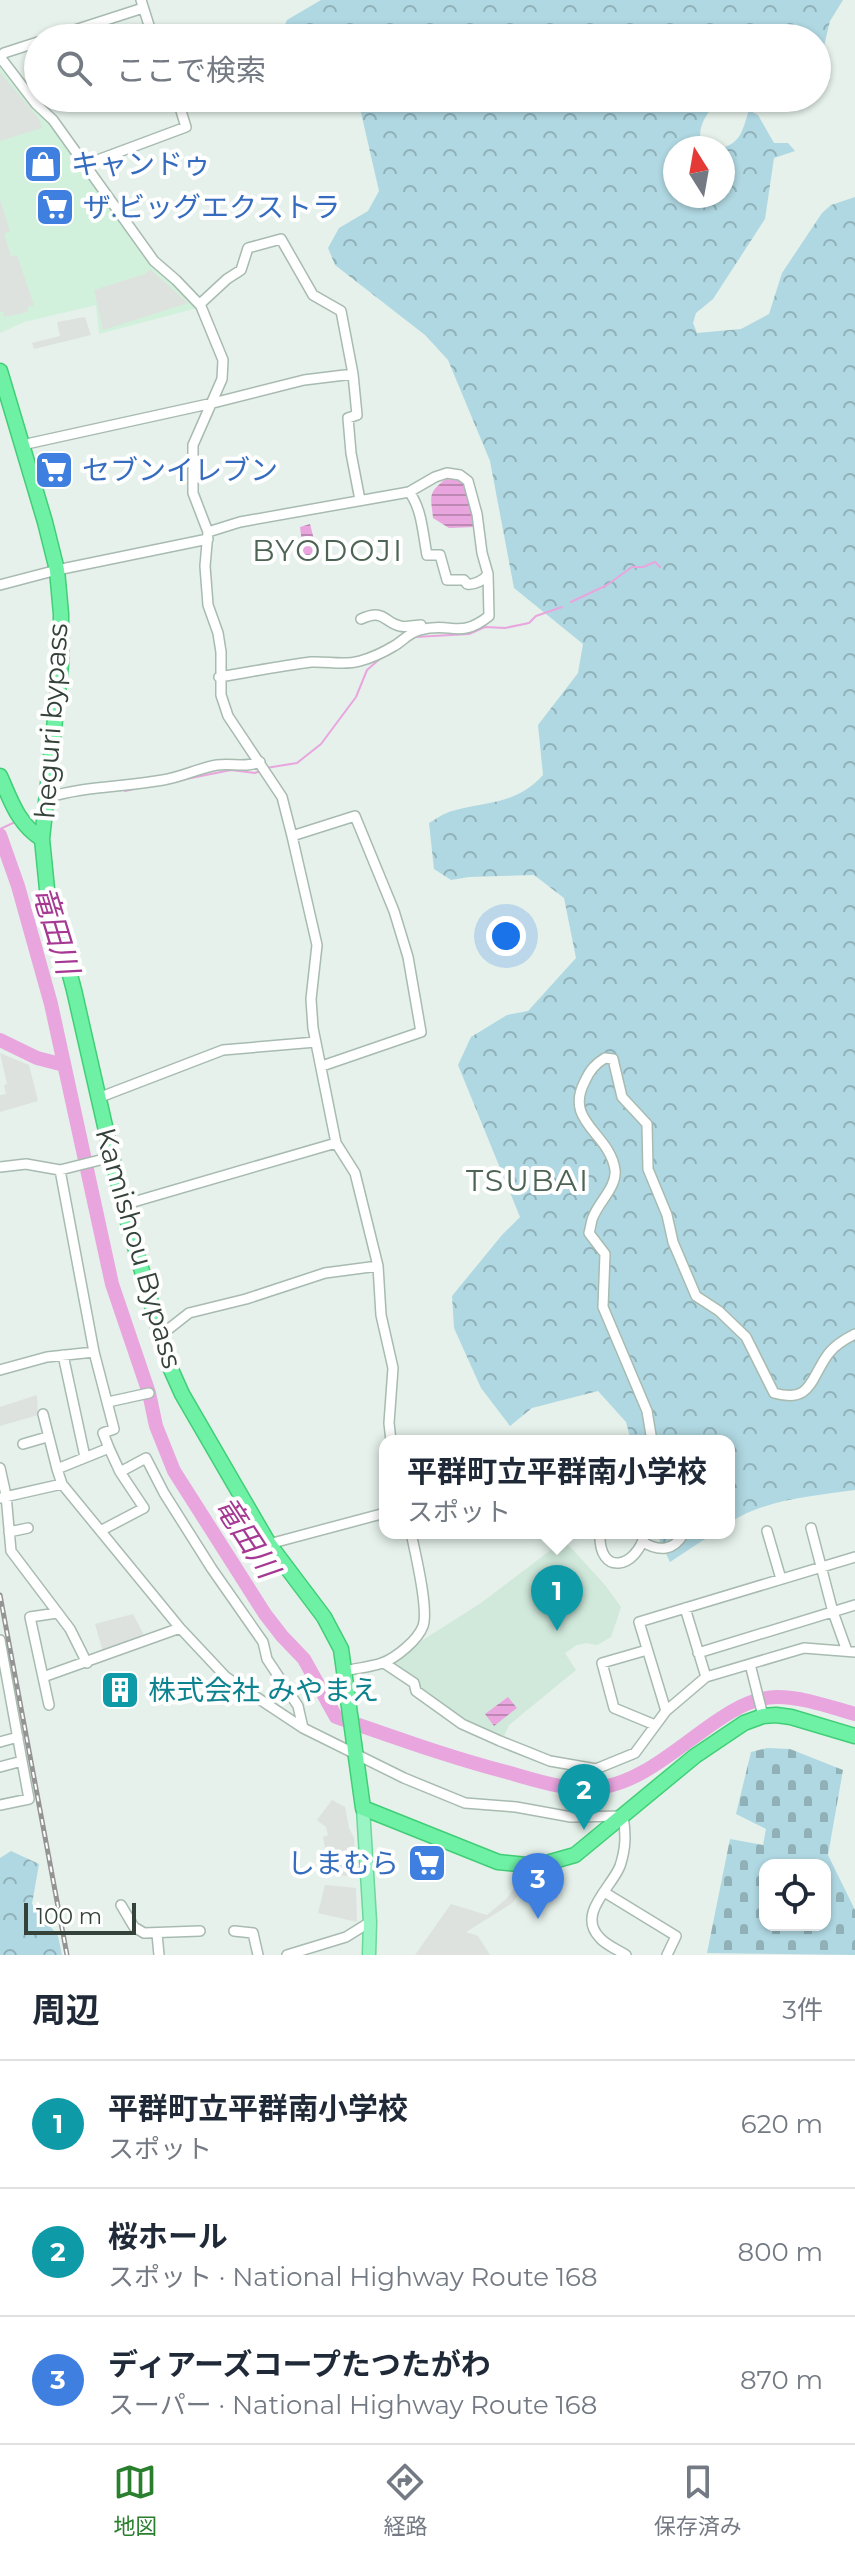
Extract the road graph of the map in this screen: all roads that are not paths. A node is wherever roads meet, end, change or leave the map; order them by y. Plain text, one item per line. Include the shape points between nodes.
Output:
1 (142, 4) edge
2 (88, 24) edge
3 (148, 24) edge
4 (24, 47) edge
5 (0, 57) edge
6 (24, 88) edge
7 (44, 112) edge
8 (181, 112) edge
9 (84, 165) junction
10 (200, 305) junction
11 (0, 371) edge
12 (353, 374) junction
13 (213, 403) junction
14 (22, 445) junction
15 (409, 492) junction
16 (360, 500) junction
17 (208, 536) junction
18 (57, 570) junction
19 (488, 574) junction
20 (0, 585) edge
21 (361, 619) dead end
22 (421, 625) dead end
23 (219, 677) junction
24 (263, 766) junction
25 (0, 776) edge
26 (46, 798) junction
27 (292, 836) junction
28 (42, 839) junction
29 (316, 1042) junction
30 (322, 1066) junction
31 (98, 1098) junction
32 (336, 1143) junction
33 (109, 1158) junction
34 (0, 1167) edge
35 (63, 1170) junction
36 (123, 1205) junction
37 (378, 1266) junction
38 (855, 1334) edge
39 (161, 1335) junction
40 (94, 1352) junction
41 (63, 1355) junction
42 (0, 1370) edge
43 (149, 1393) dead end
44 (108, 1402) junction
45 (43, 1414) dead end
46 (390, 1435) edge
47 (651, 1435) edge
48 (47, 1437) junction
49 (23, 1444) dead end
50 (109, 1448) junction
51 (85, 1457) junction
52 (0, 1468) edge
53 (57, 1469) junction
54 (120, 1472) junction
55 (62, 1484) junction
56 (3, 1497) edge
57 (379, 1515) edge
58 (28, 1528) dead end
59 (811, 1528) dead end
60 (102, 1530) junction
61 (767, 1531) dead end
62 (9, 1532) junction
63 (412, 1539) edge
64 (600, 1539) edge
65 (643, 1539) edge
66 (645, 1539) edge
67 (680, 1539) edge
68 (269, 1544) junction
69 (855, 1557) edge
70 (820, 1568) junction
71 (781, 1579) junction
72 (855, 1605) edge
73 (685, 1608) junction
74 (833, 1612) junction
75 (57, 1613) junction
76 (180, 1628) junction
77 (0, 1640) edge
78 (647, 1650) junction
79 (851, 1652) edge
80 (698, 1653) junction
81 (87, 1663) junction
82 (384, 1663) junction
83 (750, 1664) junction
84 (43, 1677) junction
85 (346, 1677) junction
86 (706, 1677) junction
87 (49, 1705) dead end
88 (666, 1711) junction
89 (762, 1711) junction
90 (655, 1725) junction
91 (303, 1728) junction
92 (855, 1736) edge
93 (18, 1737) junction
94 (0, 1742) edge
95 (357, 1756) junction
96 (22, 1761) junction
97 (0, 1767) edge
98 (0, 1805) edge
99 (363, 1808) junction
100 (623, 1816) junction
101 (604, 1892) junction
102 (121, 1905) dead end
103 (370, 1922) junction
104 (200, 1931) dead end
105 (234, 1931) dead end
106 (157, 1934) junction
107 (159, 1955) edge
108 (258, 1955) edge
109 (287, 1955) edge
110 (369, 1955) edge
111 (626, 1955) edge
112 (667, 1955) edge

1 - 2 street
1 - 3 street
4 - 5 street
5 - 6 street
7 - 9 street
8 - 9 street via 186,127
9 - 10 street via 154,261
10 - 12 street via 241,270 248,248 281,239 313,295 341,311
10 - 13 street via 223,360
11 - 14 highway, heguri bypass
12 - 13 street via 304,380
12 - 16 street via 357,415 348,418
13 - 14 street
13 - 17 street via 193,445 193,493
14 - 18 highway, heguri bypass
15 - 16 street
15 - 19 street via 427,555 440,555 447,580 471,585
15 - 19 street via 447,473 468,481
16 - 17 street via 240,522
17 - 18 street
17 - 23 street via 208,605 221,652
18 - 20 street
18 - 26 highway, heguri bypass via 61,664
19 - 23 street via 489,616 466,630 424,629 363,661 343,665 315,662
21 - 22 street via 385,616 399,626
23 - 24 street via 228,716
24 - 26 street via 201,768 166,780 78,789
24 - 27 street via 282,797
25 - 28 highway via 19,817
26 - 28 highway, heguri bypass
27 - 29 street via 317,945 311,999
27 - 30 street via 355,816 398,922 421,1032
28 - 31 highway, Kamishou Bypass via 47,889
29 - 30 street
29 - 31 street via 223,1050
30 - 32 street
31 - 33 highway, Kamishou Bypass
32 - 36 street
32 - 37 street via 355,1173
33 - 35 street
33 - 36 highway, Kamishou Bypass
34 - 35 street via 26,1164
35 - 40 street
36 - 39 highway, Kamishou Bypass
37 - 39 street via 325,1273 189,1313
37 - 46 street via 381,1315 393,1368
38 - 47 street via 829,1353 804,1393 791,1398 774,1393 746,1337 696,1296 648,1169 647,1124 622,1097 613,1059 605,1058 595,1064 578,1099 579,1110 608,1150 615,1172 589,1233 605,1254 603,1307 647,1411
39 - 68 highway, Kamishou Bypass via 182,1394
40 - 41 street
40 - 44 street
41 - 42 street
41 - 51 street
43 - 44 street
44 - 50 street via 114,1429 103,1433
45 - 48 street
48 - 49 street
48 - 53 street
50 - 51 street
50 - 54 street
51 - 53 street
52 - 56 street
53 - 55 street
54 - 60 street via 144,1508
54 - 91 street via 146,1458 263,1642 267,1659 298,1706
55 - 56 street
55 - 60 street
56 - 62 street
57 - 68 street
58 - 62 street
59 - 70 street
60 - 76 street
61 - 71 street
62 - 75 street via 11,1551
63 - 82 street via 423,1627
64 - 65 street via 604,1556 615,1564 632,1559
66 - 67 street via 651,1548 669,1549
68 - 85 highway, Kamishou Bypass via 332,1629
69 - 70 street
70 - 71 street
70 - 74 street
71 - 73 street
72 - 74 street
73 - 78 street via 639,1622
73 - 80 street
74 - 79 street
74 - 80 street
75 - 81 street
75 - 84 street via 30,1617
76 - 81 street
76 - 91 street via 226,1677
77 - 93 street
78 - 88 street
78 - 90 street via 602,1663 614,1708
79 - 83 street via 804,1648
80 - 86 street
81 - 84 street
82 - 85 street
82 - 90 street via 462,1724 550,1761 596,1769 635,1753
83 - 86 street
83 - 89 street
84 - 87 street
85 - 95 highway, Kamishou Bypass
86 - 88 street
88 - 90 street
89 - 92 highway
89 - 100 highway via 695,1756
91 - 95 street
93 - 94 street
93 - 96 street
95 - 99 highway, Kamishou Bypass
95 - 100 street via 465,1803 571,1817
96 - 97 street
96 - 98 street via 29,1799
99 - 100 highway via 498,1862 536,1866 575,1855
99 - 103 main road
100 - 101 street via 623,1856
101 - 111 street via 595,1903 593,1925 598,1937
101 - 112 street via 676,1936
102 - 106 street via 134,1927
103 - 109 street via 346,1937
103 - 110 main road
104 - 106 street
105 - 108 street via 253,1933
106 - 107 street

